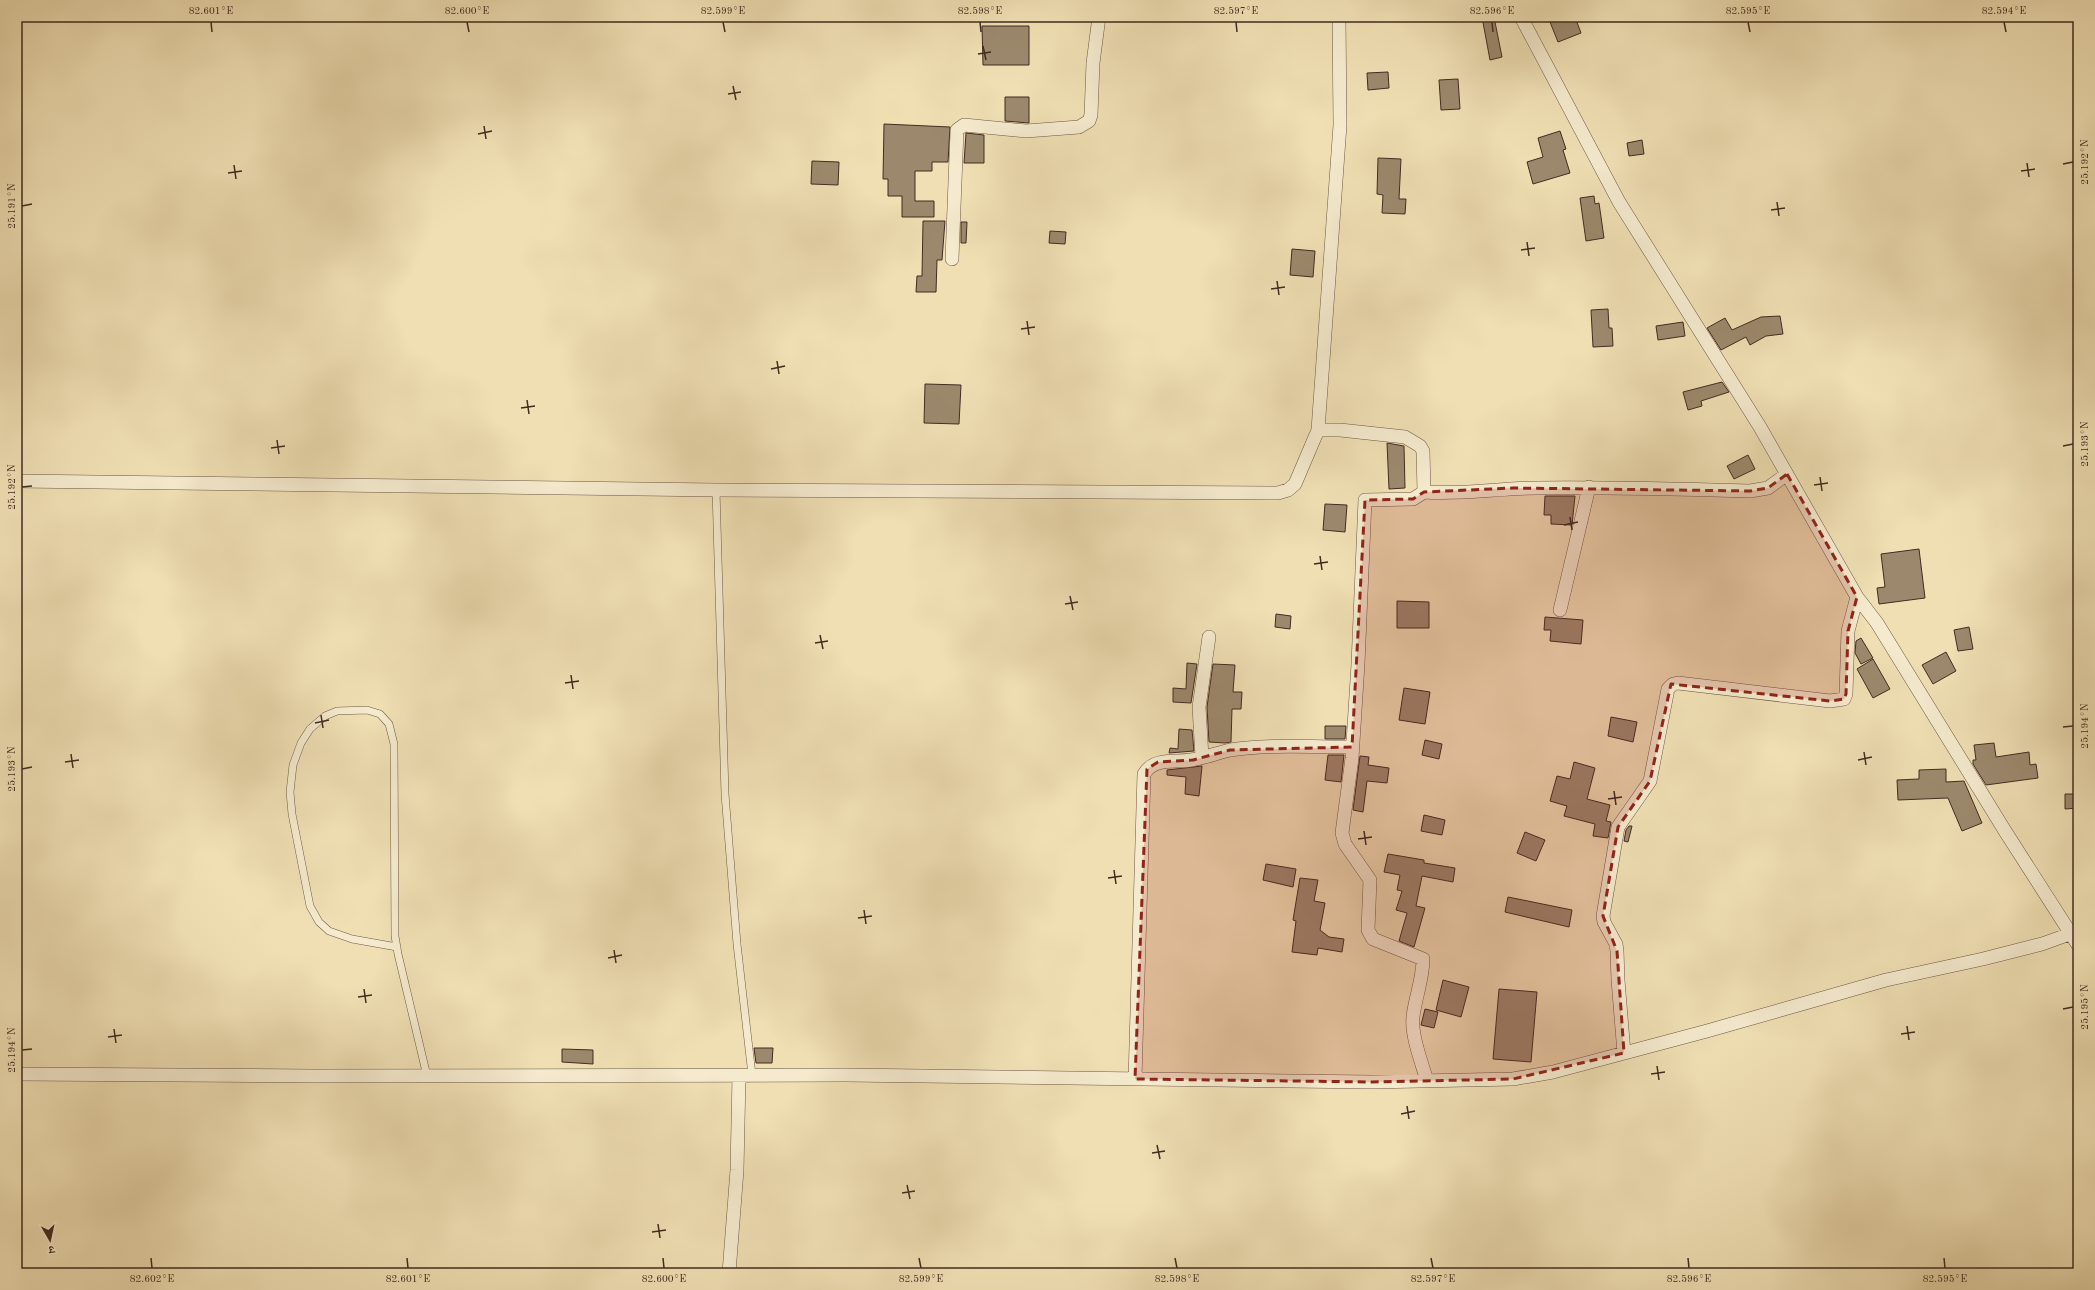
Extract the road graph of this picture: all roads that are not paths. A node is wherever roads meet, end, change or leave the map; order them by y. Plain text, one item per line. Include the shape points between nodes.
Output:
1 (1099, 17) edge
2 (1339, 17) edge
3 (1521, 17) edge
4 (952, 260) dead end
5 (1318, 430) junction
6 (1787, 474) junction
7 (17, 481) edge
8 (1589, 487) junction
9 (716, 490) junction
10 (1424, 492) junction
11 (1857, 597) junction
12 (1560, 610) dead end
13 (1208, 637) dead end
14 (1352, 747) junction
15 (1202, 757) junction
16 (2075, 937) edge
17 (397, 947) junction
18 (1624, 1053) junction
19 (17, 1074) edge
20 (427, 1076) junction
21 (1135, 1079) junction
22 (743, 1080) junction
23 (1427, 1081) junction
24 (729, 1273) edge

1 - 4 street via 1093,63 1091,115 1084,125 1026,131 964,125 957,130
2 - 5 street via 1340,125
3 - 6 street via 1619,202
5 - 9 street via 1295,484 1288,490 1278,493
5 - 10 street via 1405,437 1420,446 1423,451
6 - 8 street via 1768,488 1750,491
6 - 11 street
7 - 9 street
8 - 10 street
8 - 12 street
9 - 22 lane via 725,794
10 - 14 street via 1413,499 1365,500
11 - 16 street
11 - 18 street via 1848,631 1844,699 1830,701 1678,683 1670,686 1661,717 1660,738 1650,780 1618,827 1603,916 1616,944
13 - 15 street via 1199,707
14 - 15 street via 1243,749
14 - 23 street via 1342,839 1370,880 1370,935 1373,939 1423,959 1413,1029
15 - 21 street via 1158,762 1151,765 1144,774
16 - 18 street via 1886,980
17 - 17 lane via 394,744 389,724 380,714 367,710 337,711 325,716 310,729 293,765 290,792 292,814 310,906 319,922 329,931 352,939
17 - 20 lane
18 - 23 street via 1535,1076 1492,1081
19 - 20 street
20 - 22 street
21 - 22 street via 977,1076
21 - 23 street
22 - 24 street

